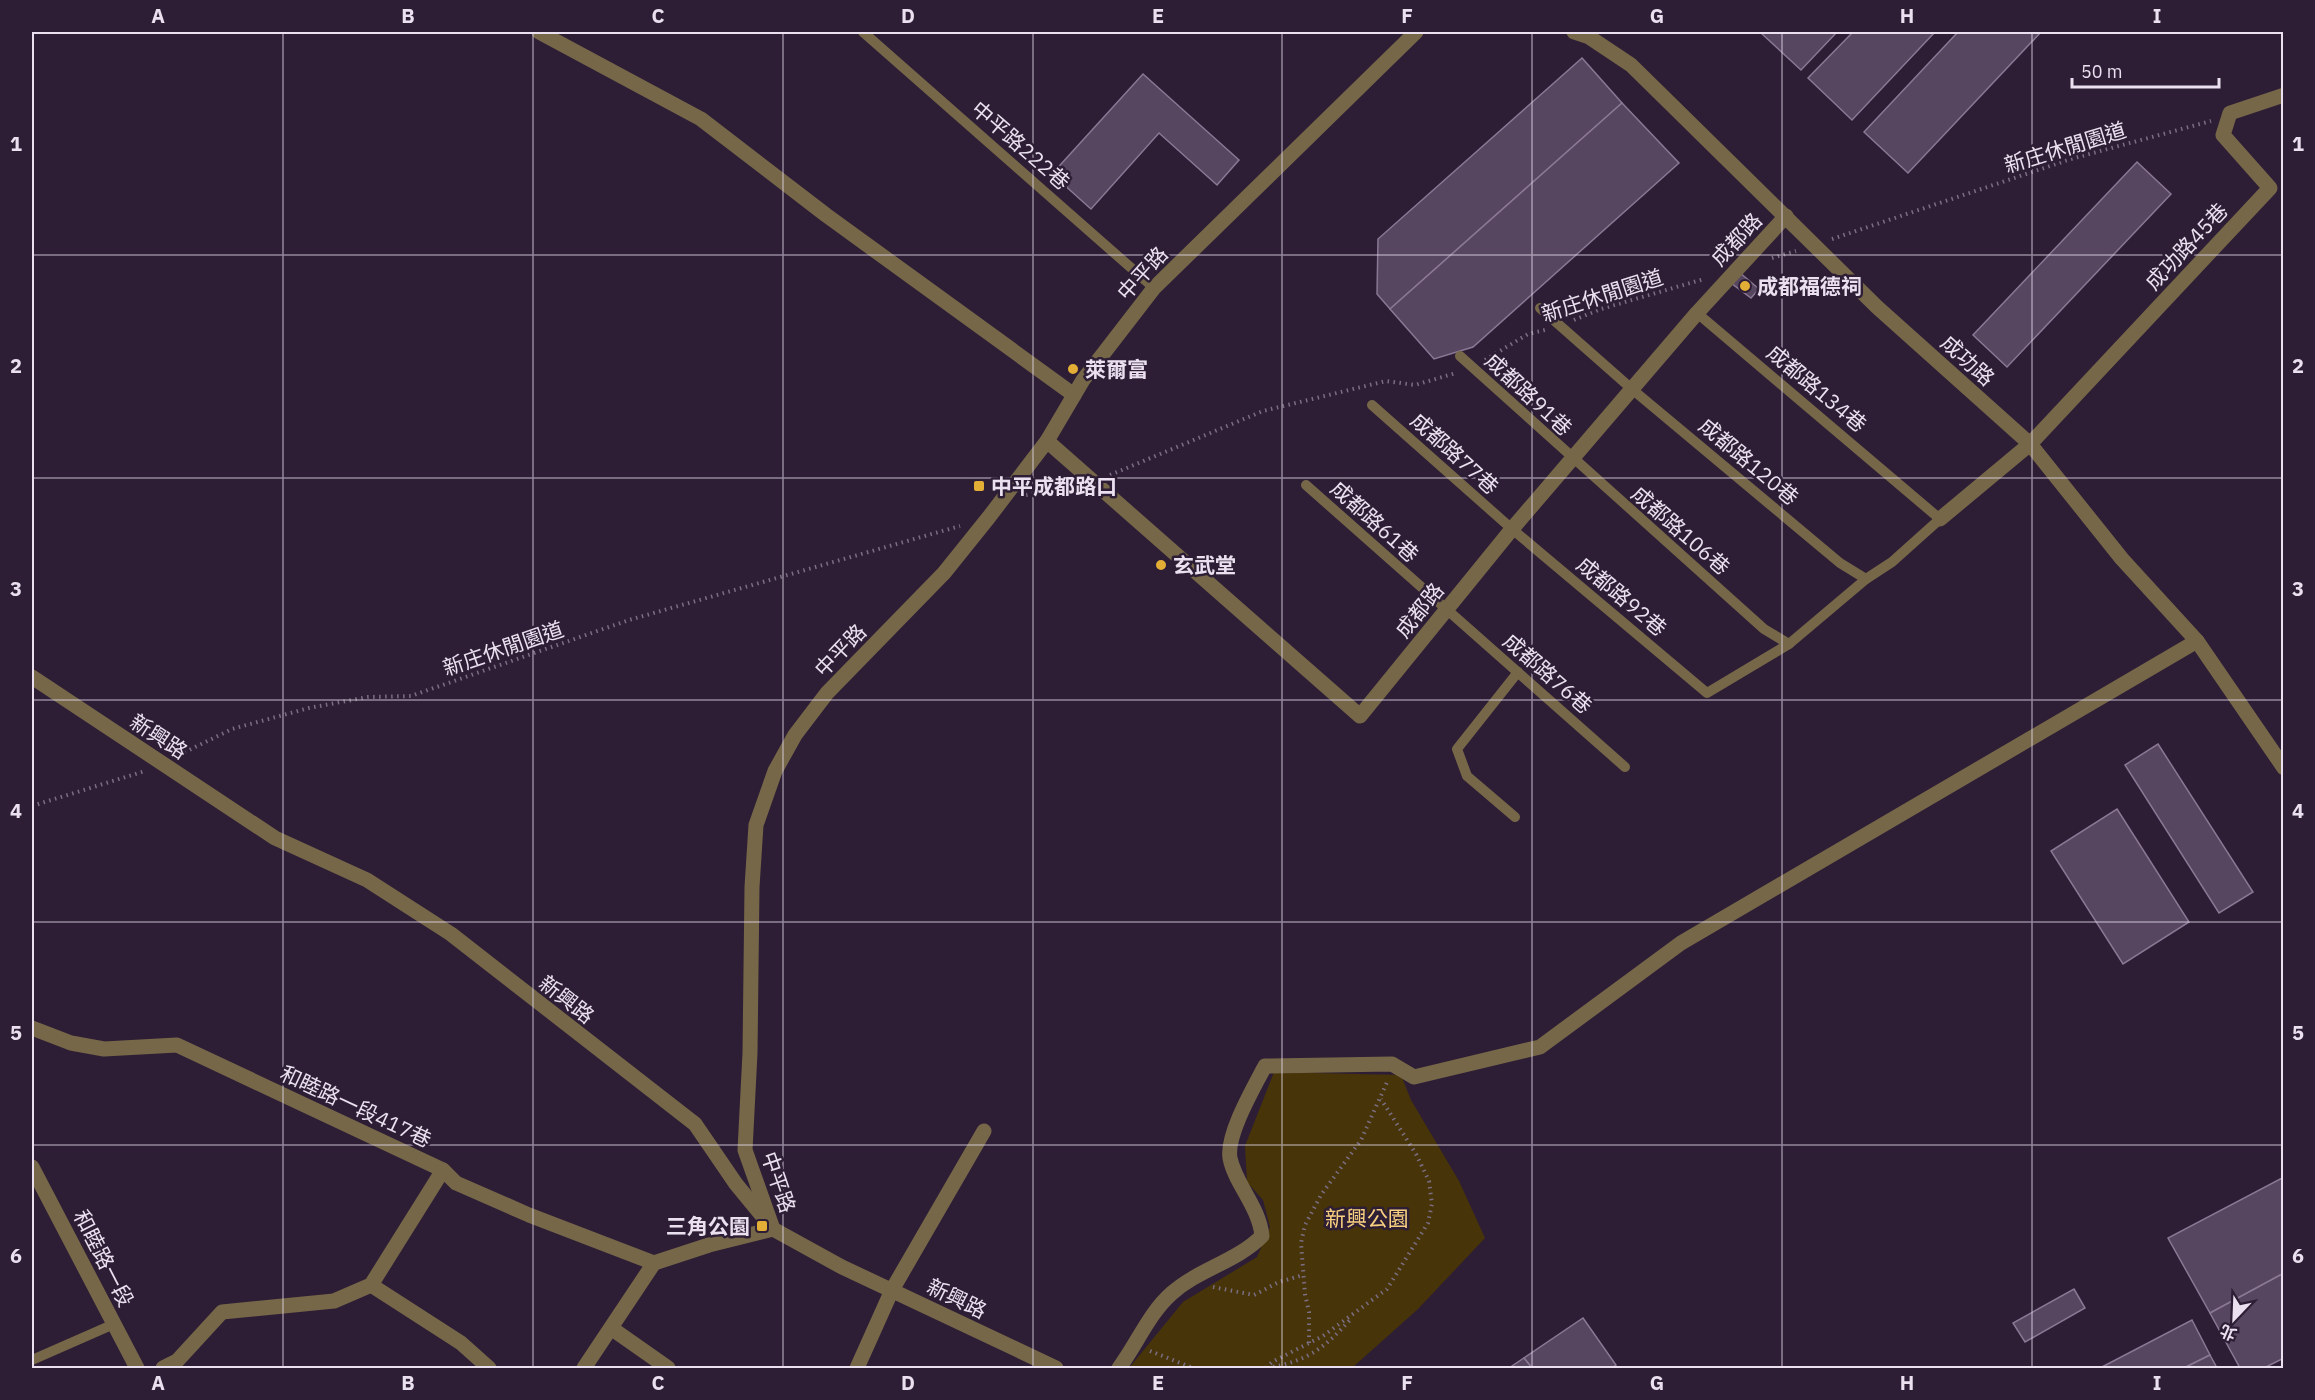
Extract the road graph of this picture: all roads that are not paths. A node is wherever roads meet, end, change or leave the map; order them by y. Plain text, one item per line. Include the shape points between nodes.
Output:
1 (538, 32) edge
2 (863, 32) edge
3 (1416, 32) edge
4 (1574, 32) edge
5 (2283, 95) edge
6 (1786, 216) junction
7 (1154, 288) junction
8 (1540, 308) dead end
9 (1697, 313) junction
10 (1460, 356) dead end
11 (1633, 390) junction
12 (1074, 395) junction
13 (1372, 405) dead end
14 (1047, 441) junction
15 (2030, 444) junction
16 (1572, 460) junction
17 (1306, 485) dead end
18 (1940, 519) junction
19 (1512, 529) junction
20 (1866, 579) junction
21 (1445, 610) junction
22 (2197, 641) junction
23 (1789, 644) junction
24 (1518, 672) junction
25 (32, 677) edge
26 (1624, 767) dead end
27 (2283, 768) edge
28 (1515, 817) dead end
29 (32, 1028) edge
30 (984, 1131) dead end
31 (32, 1167) edge
32 (443, 1170) junction
33 (773, 1228) junction
34 (654, 1263) junction
35 (371, 1285) junction
36 (892, 1290) junction
37 (114, 1324) junction
38 (611, 1328) junction
39 (32, 1360) edge
40 (137, 1368) edge
41 (163, 1368) edge
42 (489, 1368) edge
43 (585, 1368) edge
44 (668, 1368) edge
45 (857, 1368) edge
46 (1056, 1368) edge
47 (1119, 1368) edge

1 - 12 street via 701,119
2 - 7 lane, 中平路222巷
3 - 7 street, 中平路
4 - 6 street, 成功路 via 1589,37 1631,65
5 - 15 street, 成功路45巷 via 2230,112 2223,135 2270,188
6 - 9 street, 成都路
6 - 15 street, 成功路 via 1877,307
7 - 12 street, 中平路
8 - 11 lane, 成都路120巷
9 - 11 street, 成都路
9 - 18 lane, 成都路134巷
10 - 16 lane, 成都路91巷
11 - 16 street, 成都路
11 - 20 lane, 成都路120巷 via 1840,563
12 - 14 street, 中平路
13 - 19 lane, 成都路77巷
14 - 21 street, 成都路 via 1360,716
14 - 33 street, 中平路 via 944,573 827,693 795,735 776,771 756,825 745,1150
15 - 18 street
15 - 22 street, 成功路 via 2122,559
16 - 19 street, 成都路
16 - 23 lane, 成都路106巷 via 1764,630
17 - 21 lane, 成都路61巷
18 - 20 lane via 1892,562
19 - 21 street, 成都路
19 - 23 lane, 成都路92巷 via 1707,693
20 - 23 lane
21 - 24 lane, 成都路76巷
22 - 27 street, 成功路
22 - 47 street via 1681,943 1540,1047 1414,1077 1392,1064 1264,1066 1232,1138 1230,1158 1261,1223 1262,1236 1247,1251 1172,1293 1153,1314
24 - 26 lane, 成都路76巷
24 - 28 lane via 1457,749 1467,776
25 - 33 street, 新興路 via 275,838 368,880 451,934 695,1124 736,1184
29 - 32 street, 和睦路一段417巷 via 71,1043 104,1048 177,1045
30 - 36 street
31 - 37 street, 和睦路一段
32 - 34 street, 和睦路一段417巷 via 456,1183
32 - 35 street
33 - 34 street, 中平路
33 - 36 street, 新興路 via 804,1248
34 - 38 street
35 - 41 street via 334,1301 222,1312 177,1361
35 - 42 street via 461,1343
36 - 45 street
36 - 46 street, 新興路
37 - 39 lane
37 - 40 street, 和睦路一段
38 - 43 street
38 - 44 street

